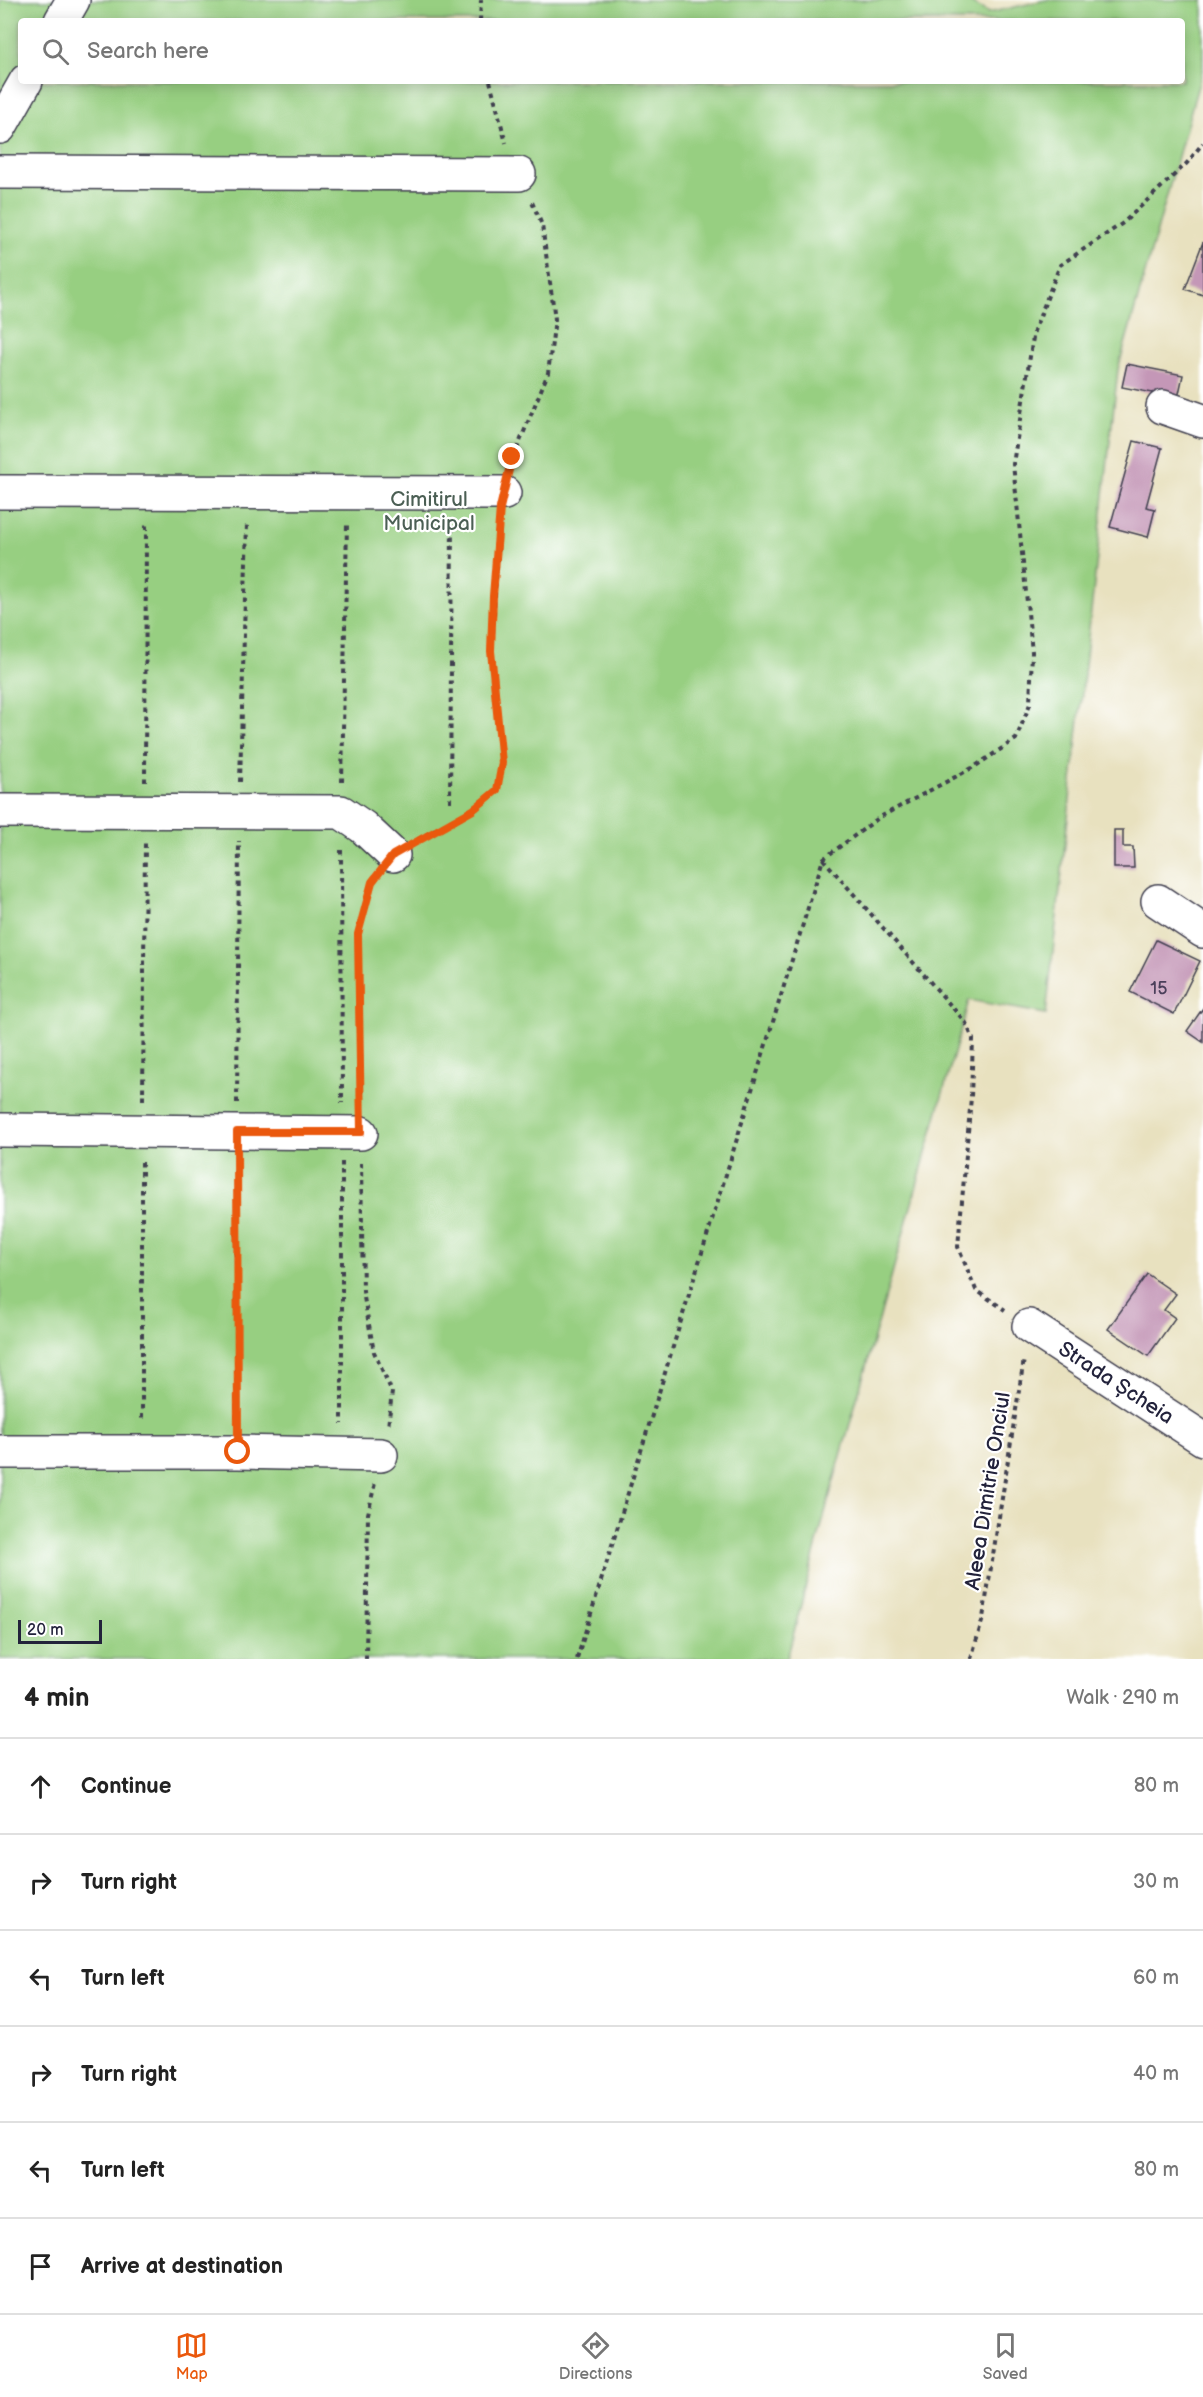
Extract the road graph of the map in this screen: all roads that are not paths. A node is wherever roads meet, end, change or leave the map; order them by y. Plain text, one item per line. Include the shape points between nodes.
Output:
1 (73, 0) edge
2 (63, 18) edge
3 (24, 84) edge
4 (0, 127) edge
5 (0, 172) edge
6 (519, 174) road end
7 (1163, 407) dead end
8 (1203, 421) edge
9 (0, 492) edge
10 (504, 493) road end
11 (0, 811) edge
12 (393, 855) road end
13 (1158, 901) dead end
14 (1203, 930) edge
15 (0, 1130) edge
16 (351, 1132) road end
17 (1029, 1326) road end
18 (1203, 1439) edge
19 (0, 1452) edge
20 (381, 1455) road end

1 - 2 street
3 - 4 street
5 - 6 street
7 - 8 street
9 - 10 street
11 - 12 street via 341,812
13 - 14 street
15 - 16 street
17 - 18 street, Strada Șcheia
19 - 20 street

